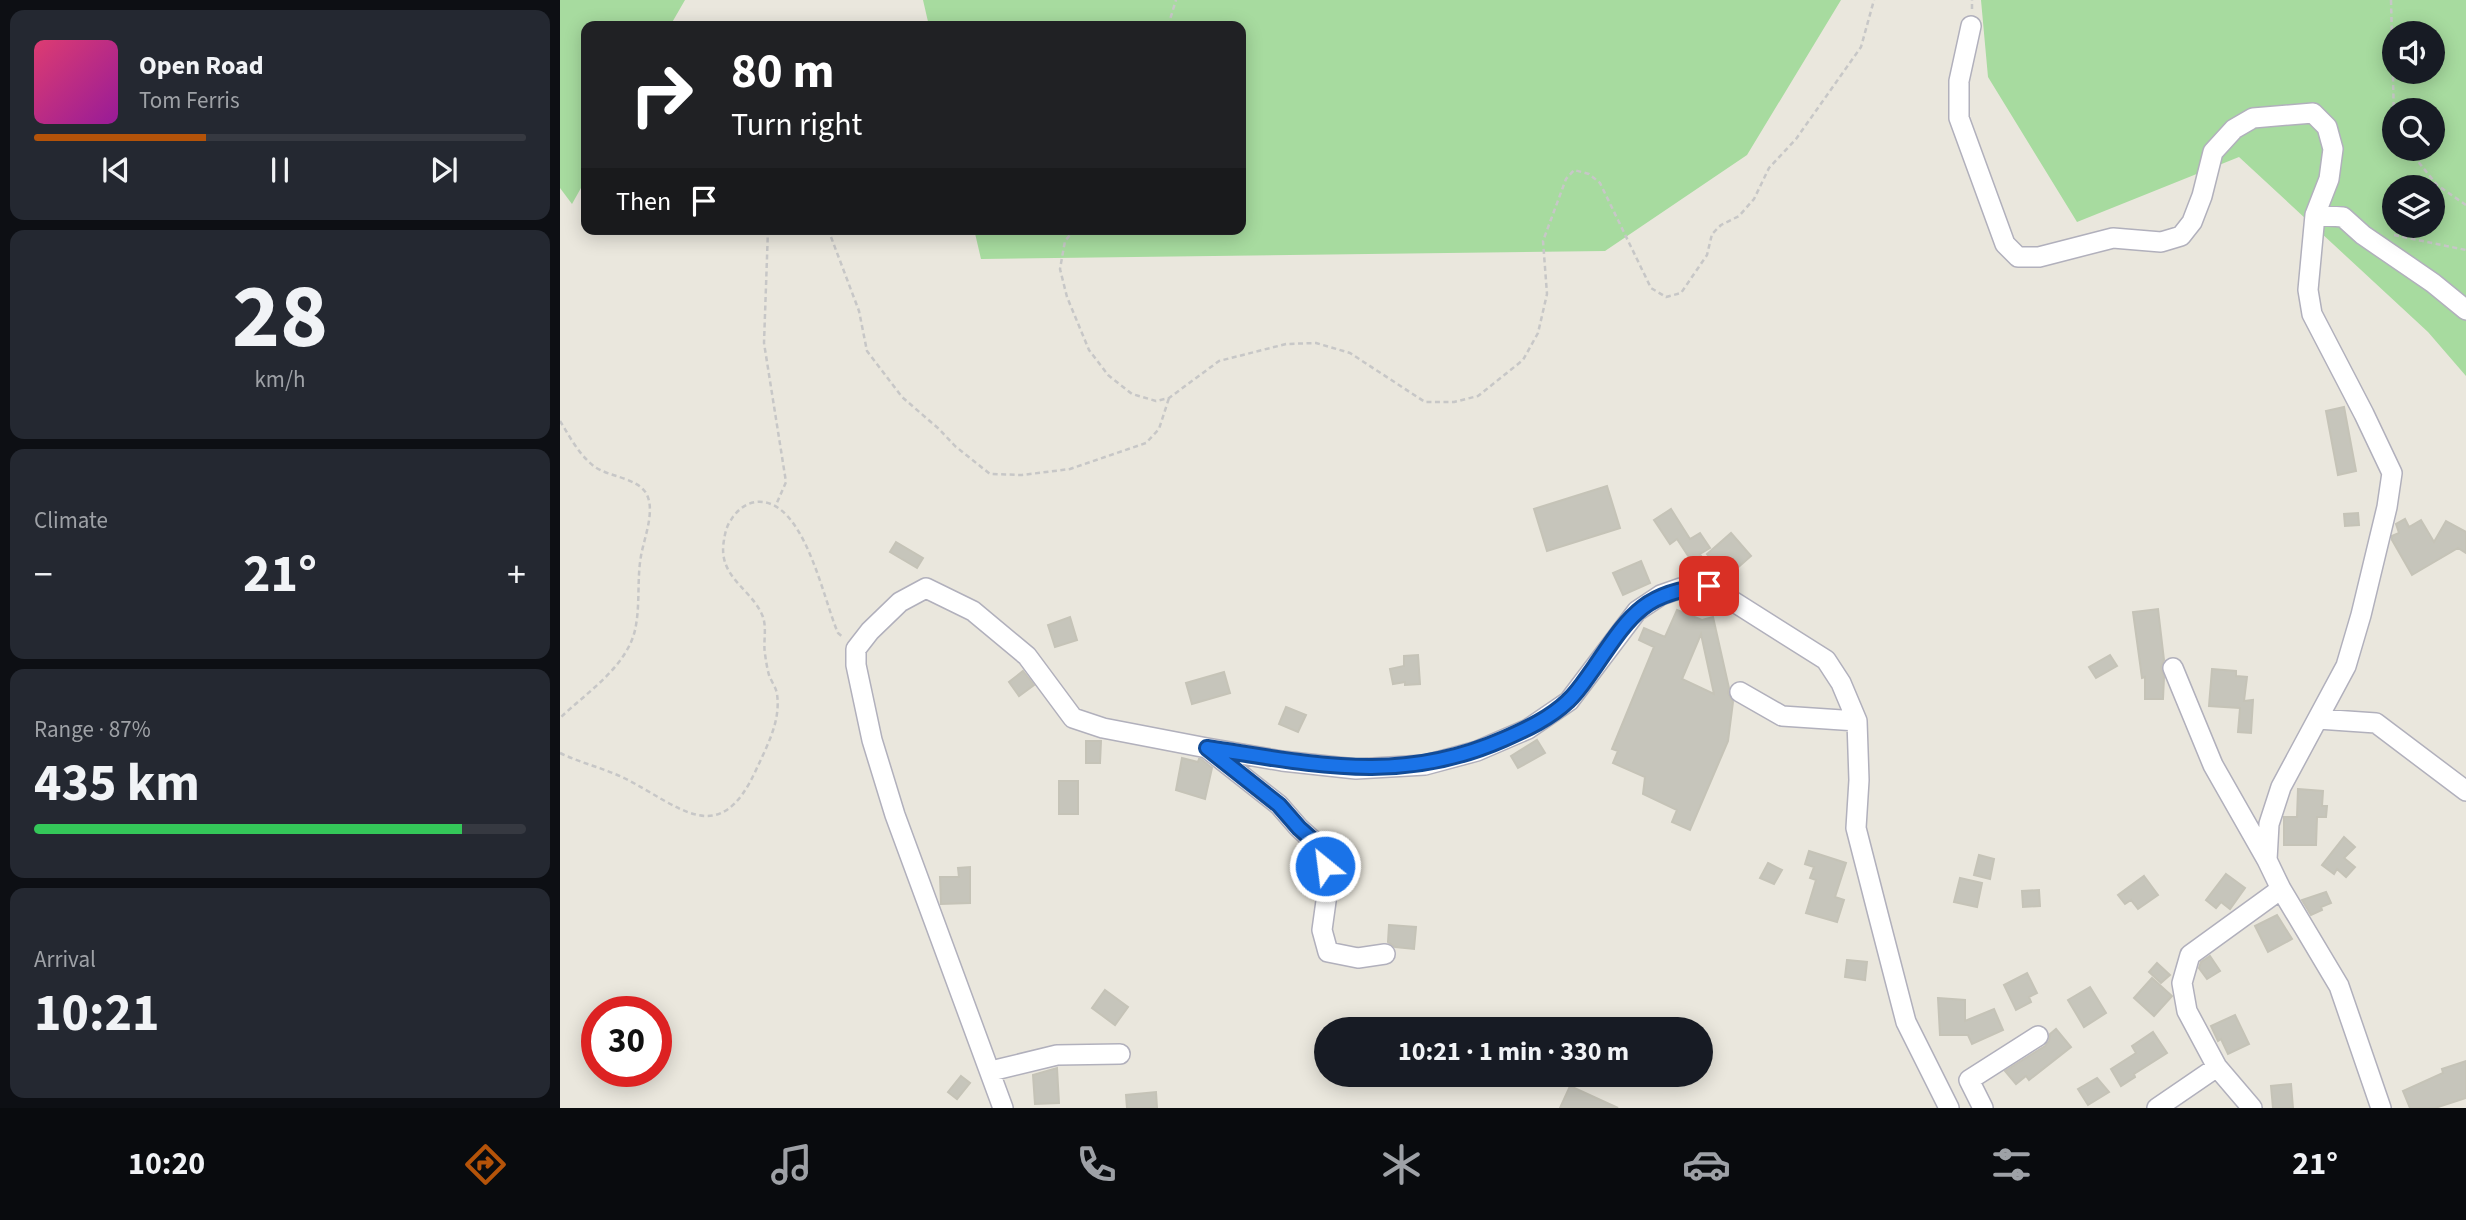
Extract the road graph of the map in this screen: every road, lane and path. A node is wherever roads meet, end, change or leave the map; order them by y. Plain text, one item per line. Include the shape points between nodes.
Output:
1 (1176, 0) edge
2 (1874, 0) edge
3 (2391, 0) edge
4 (1170, 21) edge
5 (1971, 26) dead end
6 (2393, 98) edge
7 (2418, 161) edge
8 (2466, 205) edge
9 (2315, 215) junction
10 (768, 235) edge
11 (830, 235) edge
12 (1070, 235) edge
13 (2408, 238) edge
14 (2466, 250) edge
15 (2466, 310) edge
16 (1169, 398) junction
17 (560, 421) edge
18 (776, 505) junction
19 (856, 649) junction
20 (2174, 668) dead end
21 (1740, 692) dead end
22 (560, 718) edge
23 (2318, 719) junction
24 (1857, 721) junction
25 (1207, 748) junction
26 (560, 753) edge
27 (2466, 791) edge
28 (2267, 860) junction
29 (2281, 889) junction
30 (1385, 954) dead end
31 (2039, 1036) dead end
32 (1120, 1054) dead end
33 (2217, 1067) junction
34 (990, 1071) junction
35 (1003, 1108) edge
36 (1949, 1108) edge
37 (1983, 1108) edge
38 (2157, 1108) edge
39 (2252, 1108) edge
40 (2381, 1108) edge

1 - 4 path
2 - 16 path via 1861,47 1796,139 1769,168 1754,200 1712,234 1707,255 1681,293 1666,297 1651,288 1600,183 1574,170 1566,179 1543,241 1547,294 1538,333 1523,360 1478,396 1425,402 1350,353 1316,343 1286,344 1219,361
3 - 6 path
5 - 9 street via 1959,81 1959,118 2006,244 2018,257 2039,257 2113,237 2161,242 2181,236 2199,205 2213,152 2234,129 2253,118 2312,113 2327,127 2333,149 2329,179
7 - 8 path via 2437,185
9 - 15 street via 2343,217
9 - 23 street via 2308,290 2312,314 2392,473 2388,507 2346,666
10 - 18 path via 764,343 786,482
11 - 16 path via 859,311 867,351 902,397 990,474 1070,469 1146,443 1159,429
12 - 16 path via 1060,269 1089,351 1108,375 1132,394 1156,401
13 - 14 path
17 - 22 path via 579,452 597,468 639,485 650,500 631,641 603,679
18 - 19 path via 791,518 802,538 838,633
18 - 26 path via 752,502 739,510 730,521 723,545 727,568 762,615 768,673 777,692 773,732 737,802 711,817 695,816 606,769
19 - 25 street via 900,602 926,588 973,611 1027,656 1073,718
19 - 34 street via 872,740 895,815
20 - 28 street via 2213,765
21 - 24 street via 1782,716
23 - 27 street via 2376,723
23 - 28 street via 2281,787 2269,824
24 - 25 street via 1826,660 1709,586 1681,588 1637,611 1569,701 1528,729 1477,751 1425,765 1356,769
24 - 36 street via 1856,828 1906,1023
25 - 30 street via 1279,805 1318,845 1325,866 1327,894 1321,930 1328,952 1358,958
28 - 29 street
29 - 33 street via 2190,955 2182,983 2187,1011
29 - 40 street via 2339,986
31 - 37 street via 1969,1080
32 - 34 street via 1057,1055
33 - 38 street
33 - 39 street
34 - 35 street

